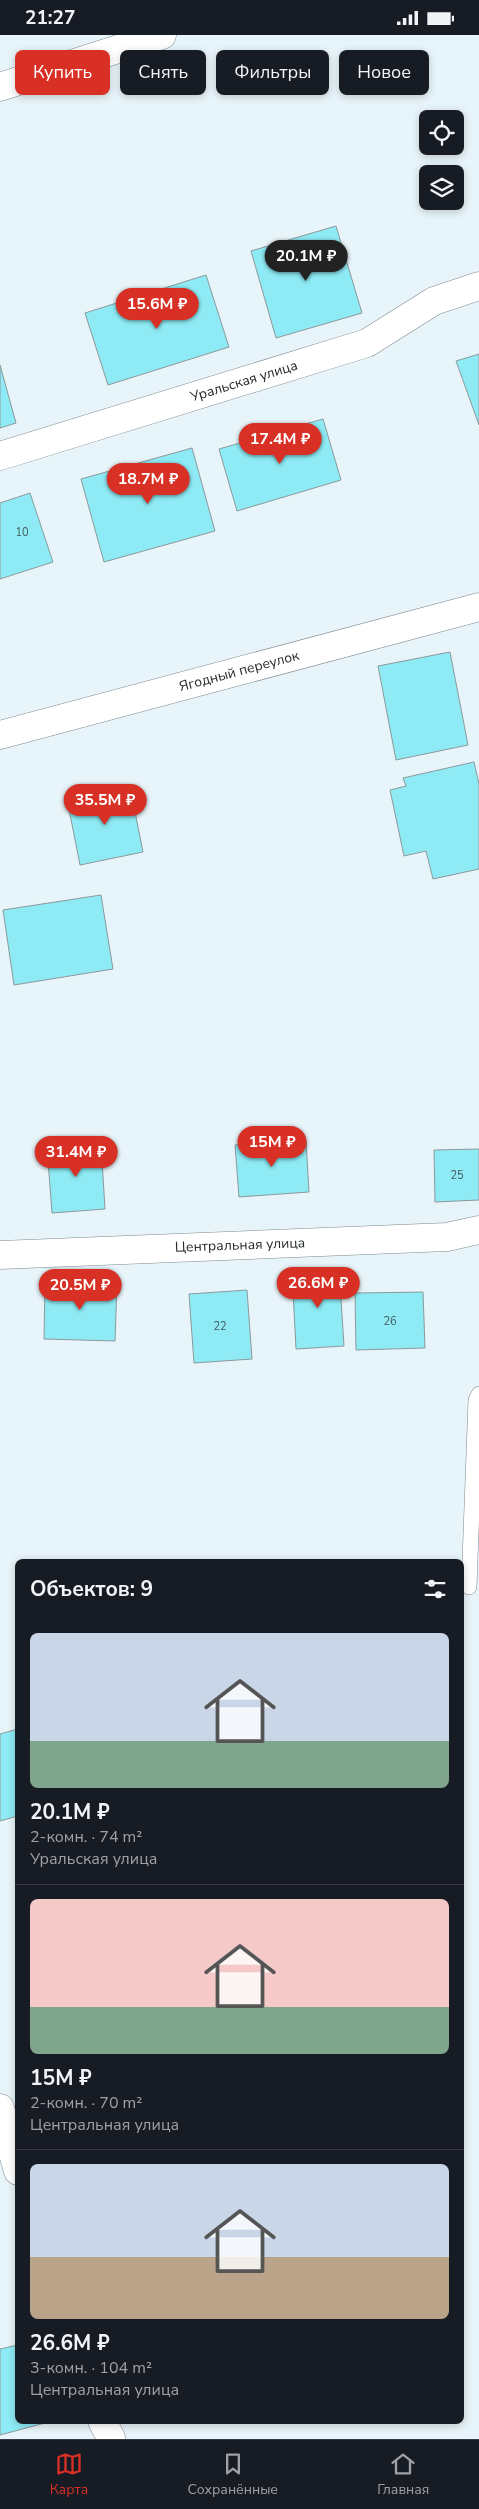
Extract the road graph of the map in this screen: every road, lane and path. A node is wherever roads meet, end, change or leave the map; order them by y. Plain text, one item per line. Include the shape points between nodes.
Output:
1 (162, 35) edge
2 (0, 87) edge
3 (479, 286) edge
4 (0, 456) edge
5 (479, 607) edge
6 (0, 735) edge
7 (479, 1231) edge
8 (0, 1255) edge
9 (479, 1394) edge
10 (469, 1587) dead end
11 (0, 2109) edge
12 (15, 2161) edge

1 - 2 street
3 - 4 street, Уральская улица via 434,301 367,343
5 - 6 street, Ягодный переулок
7 - 8 street, Центральная улица via 437,1237
9 - 10 lane via 476,1400
11 - 12 street

